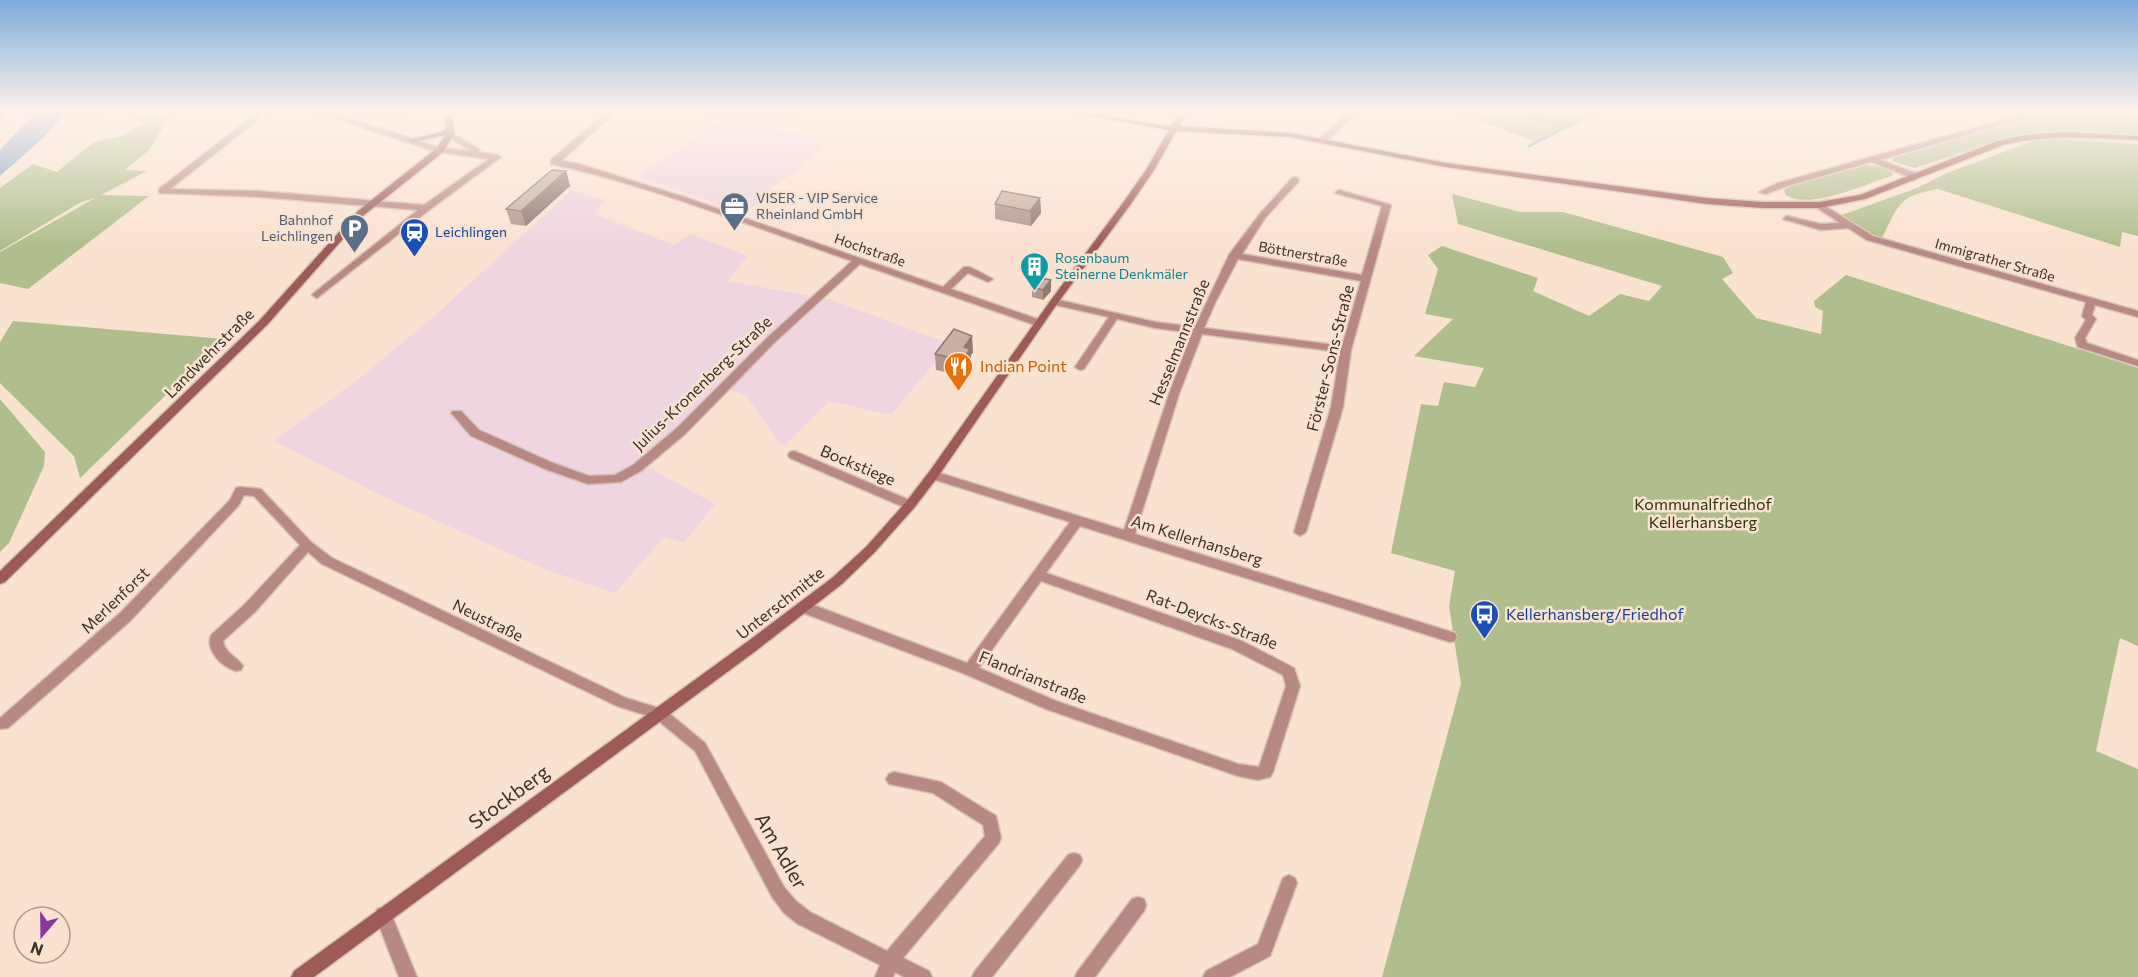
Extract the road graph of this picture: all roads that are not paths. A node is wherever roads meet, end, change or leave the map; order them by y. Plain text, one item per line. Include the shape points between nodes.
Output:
1 (207, 156) edge
2 (433, 156) edge
3 (486, 156) edge
4 (492, 156) edge
5 (561, 156) edge
6 (1157, 156) edge
7 (1400, 156) edge
8 (1889, 156) edge
9 (1969, 156) edge
10 (497, 157) junction
11 (1873, 160) junction
12 (1915, 176) junction
13 (1294, 180) dead end
14 (1764, 192) dead end
15 (1339, 193) dead end
16 (372, 203) junction
17 (1819, 205) junction
18 (426, 208) junction
19 (1787, 219) dead end
20 (1848, 225) junction
21 (1234, 255) junction
22 (859, 260) junction
23 (988, 279) dead end
24 (1366, 279) junction
25 (945, 290) junction
26 (317, 295) dead end
27 (2091, 300) junction
28 (1054, 302) junction
29 (2138, 314) edge
30 (1114, 317) junction
31 (1040, 323) junction
32 (1199, 331) junction
33 (1346, 350) junction
34 (2138, 363) edge
35 (1080, 367) dead end
36 (457, 413) dead end
37 (794, 455) dead end
38 (933, 475) junction
39 (240, 491) joint
40 (910, 506) junction
41 (1077, 521) junction
42 (1300, 532) dead end
43 (1128, 536) junction
44 (307, 545) junction
45 (1040, 576) junction
46 (0, 579) edge
47 (803, 607) junction
48 (1450, 637) dead end
49 (236, 666) dead end
50 (970, 670) junction
51 (660, 714) junction
52 (3, 724) dead end
53 (1251, 773) joint
54 (894, 779) dead end
55 (1074, 860) dead end
56 (1289, 883) dead end
57 (1138, 905) dead end
58 (383, 915) junction
59 (887, 969) edge
60 (300, 977) edge
61 (408, 977) edge
62 (923, 977) edge
63 (981, 977) edge
64 (1083, 977) edge
65 (1212, 977) edge

1 - 16 street via 162,191
2 - 16 main road, Landwehrstraße
3 - 10 street
4 - 10 street
5 - 22 street, Hochstraße via 554,162 631,182
6 - 28 main road
7 - 17 main road via 1707,201
8 - 11 street
9 - 12 main road
10 - 18 street
11 - 12 street
11 - 14 street
12 - 17 main road via 1862,197
13 - 21 street, Hesselmannstraße via 1262,214
15 - 24 street, Förster-Sons-Straße via 1387,205
16 - 18 street
16 - 46 main road, Landwehrstraße via 263,323
17 - 20 street, Immigrather Straße
18 - 26 street
19 - 20 street via 1821,227
20 - 27 street, Immigrather Straße via 1870,238
21 - 24 street, Böttnerstraße
21 - 32 street, Hesselmannstraße
22 - 25 street, Hochstraße
22 - 36 street, Julius-Kronenberg-Straße via 771,340 681,431 637,468 617,479 588,480 549,466 476,433
23 - 25 street via 967,269
24 - 33 street, Förster-Sons-Straße
25 - 31 street, Hochstraße
27 - 29 street, Immigrather Straße
27 - 34 street via 2087,316 2091,319 2080,338 2082,345
28 - 30 street
28 - 31 main road
30 - 32 street
30 - 35 street
31 - 38 main road
32 - 33 street
32 - 43 street, Hesselmannstraße
33 - 42 street, Förster-Sons-Straße via 1339,398
37 - 40 street, Bockstiege
38 - 40 main road, Unterschmitte
38 - 41 street, Am Kellerhansberg
39 - 44 street, Neustraße via 257,492
39 - 52 street, Merlenforst via 235,502 125,617
40 - 47 main road, Unterschmitte via 870,550
41 - 43 street, Am Kellerhansberg
41 - 45 street
43 - 48 street, Am Kellerhansberg
44 - 49 street via 216,639 221,655
44 - 51 street, Neustraße via 327,561 511,650 622,702
45 - 50 street
45 - 53 street, Rat-Deycks-Straße via 1206,633 1289,672 1293,686 1268,766 1265,772
47 - 50 street, Flandrianstraße
47 - 51 main road, Unterschmitte
50 - 53 street, Flandrianstraße via 1112,727
51 - 58 main road, Stockberg
51 - 59 street, Am Adler via 700,747 778,892 790,907
54 - 59 street via 936,788 990,821 993,838
55 - 63 street
56 - 65 street via 1264,950
57 - 64 street
58 - 60 main road, Stockberg
58 - 61 street
59 - 62 street, Am Adler

